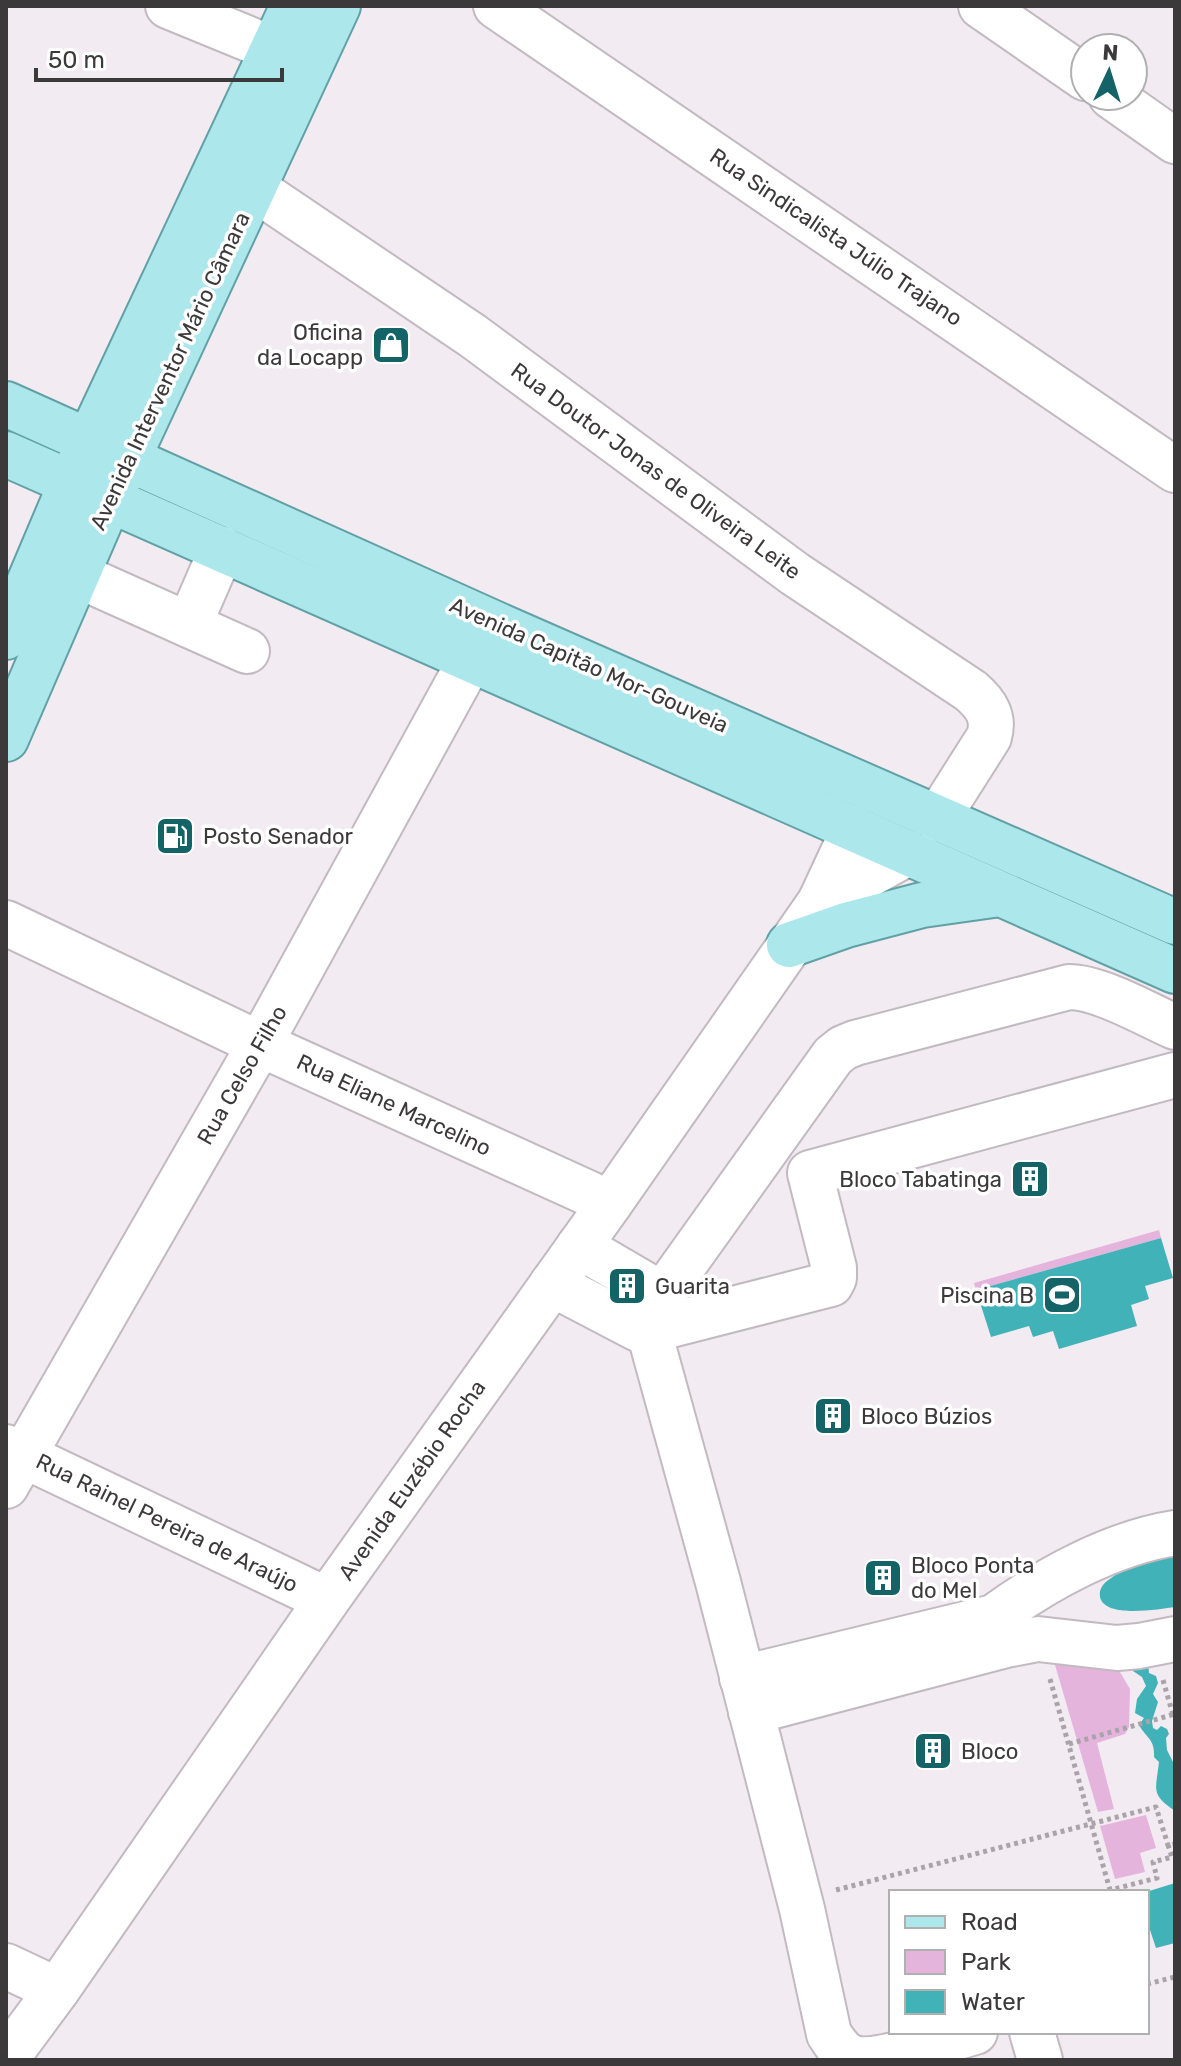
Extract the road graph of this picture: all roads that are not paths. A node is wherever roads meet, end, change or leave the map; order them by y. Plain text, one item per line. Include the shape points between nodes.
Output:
1 (168, 6) edge
2 (293, 6) edge
3 (338, 6) edge
4 (496, 6) edge
5 (981, 6) edge
6 (273, 49) junction
7 (1069, 67) edge
8 (1134, 112) edge
9 (1175, 141) edge
10 (237, 176) junction
11 (6, 404) edge
12 (89, 441) junction
13 (6, 454) edge
14 (128, 460) junction
15 (1175, 470) edge
16 (90, 491) junction
17 (222, 549) junction
18 (77, 575) junction
19 (189, 625) junction
20 (6, 637) edge
21 (247, 651) dead end
22 (471, 659) junction
23 (6, 739) edge
24 (937, 819) junction
25 (854, 829) junction
26 (908, 853) junction
27 (1000, 894) junction
28 (820, 902) junction
29 (1175, 922) edge
30 (6, 923) edge
31 (789, 945) junction
32 (1175, 971) edge
33 (1175, 1027) edge
34 (260, 1044) junction
35 (1175, 1075) edge
36 (810, 1173) junction
37 (738, 1192) junction
38 (610, 1203) junction
39 (579, 1246) junction
40 (552, 1284) junction
41 (657, 1312) junction
42 (12, 1462) edge
43 (1175, 1533) edge
44 (1027, 1593) junction
45 (327, 1600) junction
46 (1038, 1639) junction
47 (1175, 1639) edge
48 (747, 1695) junction
49 (6, 1966) edge
50 (57, 1990) junction
51 (968, 2034) edge
52 (1033, 2034) edge
53 (6, 2059) edge
54 (1040, 2060) edge

1 - 6 street
2 - 6 main road, Avenida Interventor Mário Câmara
3 - 10 main road, Avenida Interventor Mário Câmara
4 - 15 street, Rua Sindicalista Júlio Trajano
5 - 7 street
6 - 10 main road, Avenida Interventor Mário Câmara
8 - 9 street
10 - 12 main road, Avenida Interventor Mário Câmara
10 - 14 main road, Avenida Interventor Mário Câmara
10 - 24 street, Rua Doutor Jonas de Oliveira Leite via 473,336 795,574 982,701 992,722 989,737
11 - 12 main road, Avenida Capitão Mor-Gouveia
12 - 14 main road, Avenida Capitão Mor-Gouveia
12 - 16 main road, Avenida Interventor Mário Câmara
13 - 16 main road, Avenida Capitão Mor-Gouveia
14 - 16 main road, Avenida Interventor Mário Câmara
14 - 24 main road, Avenida Capitão Mor-Gouveia
16 - 17 main road, Avenida Capitão Mor-Gouveia
16 - 18 main road, Avenida Interventor Mário Câmara
16 - 20 main road, Avenida Interventor Mário Câmara
17 - 19 street
17 - 22 main road, Avenida Capitão Mor-Gouveia
18 - 19 street
18 - 23 main road, Avenida Interventor Mário Câmara
19 - 21 street
22 - 25 main road, Avenida Capitão Mor-Gouveia
22 - 34 street, Rua Celso Filho
24 - 29 main road, Avenida Capitão Mor-Gouveia
25 - 26 main road, Avenida Capitão Mor-Gouveia
25 - 28 street, Avenida Euzébio Rocha
26 - 27 main road, Avenida Capitão Mor-Gouveia
26 - 28 street, Avenida Euzébio Rocha
27 - 31 main road via 922,905
27 - 32 main road, Avenida Capitão Mor-Gouveia
28 - 31 street, Avenida Euzébio Rocha
30 - 34 street, Rua Eliane Marcelino
31 - 38 street, Avenida Euzébio Rocha
33 - 37 street via 1105,995 1069,987 855,1043 833,1056
34 - 38 street, Rua Eliane Marcelino
34 - 42 street, Rua Celso Filho
35 - 36 street
36 - 37 street
36 - 41 street via 834,1268 831,1284
37 - 41 street
38 - 39 street, Avenida Euzébio Rocha
39 - 40 street, Avenida Euzébio Rocha
39 - 41 street
40 - 41 street via 638,1329
40 - 45 street, Avenida Euzébio Rocha
41 - 48 street via 653,1346
42 - 45 street, Rua Rainel Pereira de Araújo
43 - 44 street via 1114,1551
44 - 46 street via 1020,1605 1021,1619
44 - 48 street via 994,1617
45 - 50 street, Avenida Euzébio Rocha
46 - 47 street via 1117,1648
46 - 48 street
48 - 51 street via 835,2043 849,2057 870,2059
49 - 50 street
50 - 53 street, Avenida Euzébio Rocha
52 - 54 street

